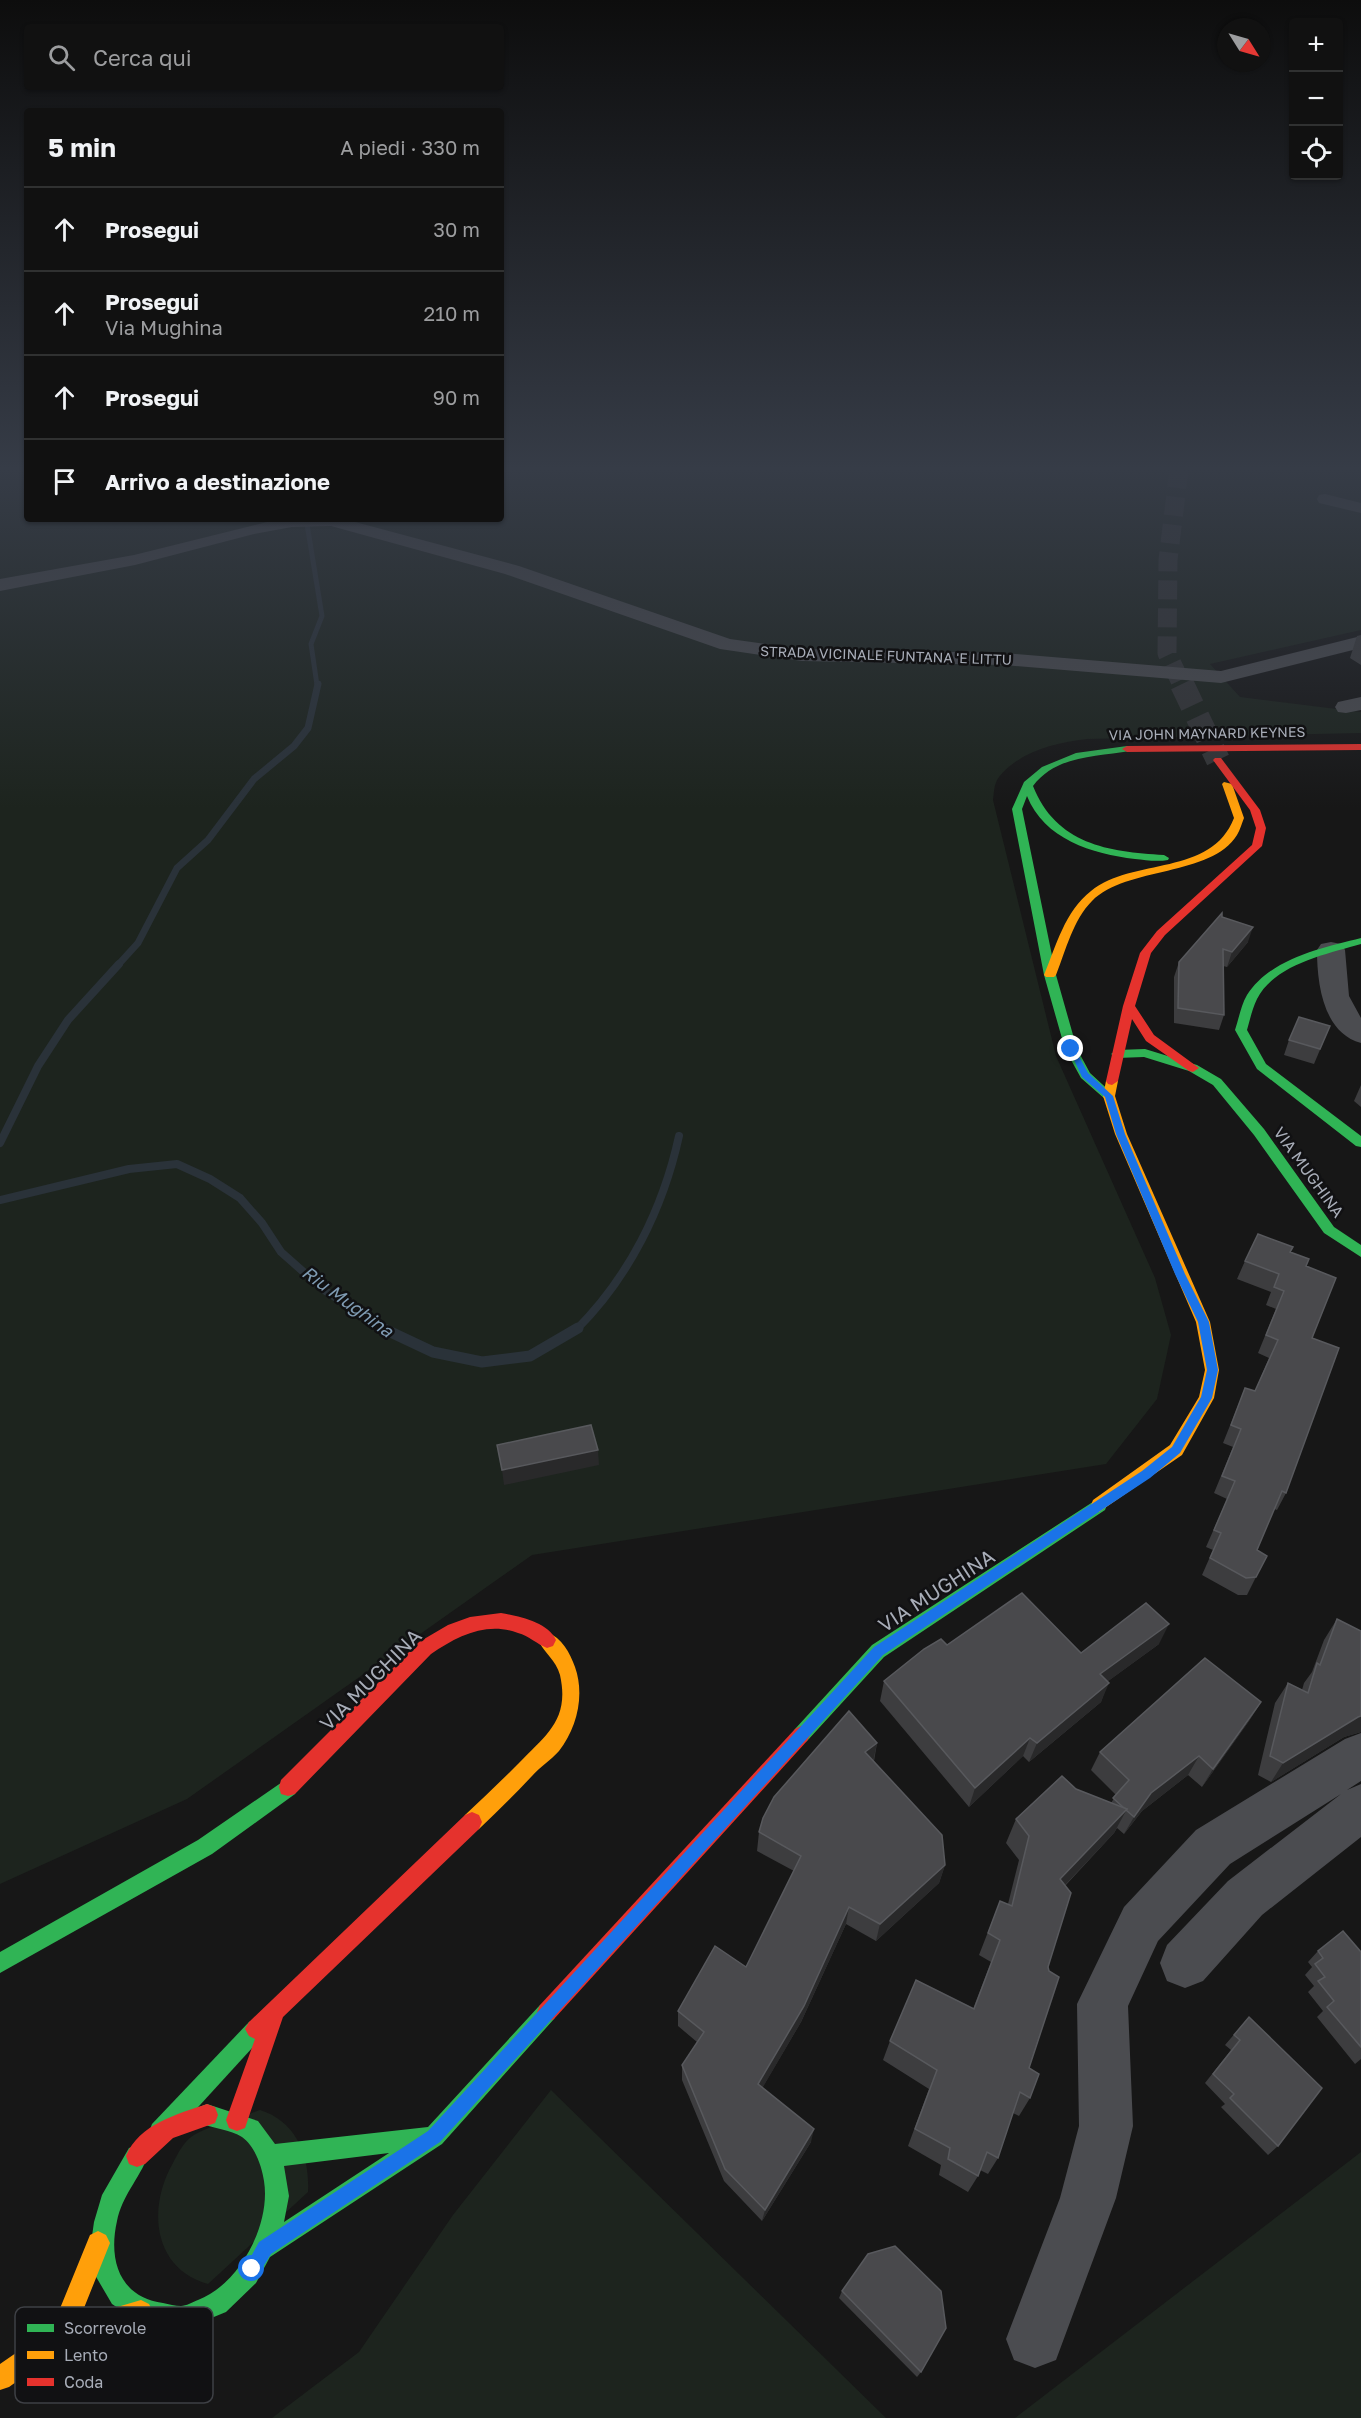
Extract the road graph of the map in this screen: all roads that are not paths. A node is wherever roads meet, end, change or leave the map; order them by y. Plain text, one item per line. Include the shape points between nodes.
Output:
1 (18, 582) edge
2 (546, 582) edge
3 (0, 585) edge
4 (1361, 642) edge
5 (1361, 747) edge
6 (1027, 784) junction
7 (1232, 839) junction
8 (1361, 941) edge
9 (1331, 950) junction
10 (1050, 975) junction
11 (1129, 1006) junction
12 (1361, 1034) edge
13 (1117, 1054) junction
14 (1192, 1068) junction
15 (1109, 1096) junction
16 (1361, 1143) edge
17 (1361, 1252) edge
18 (1361, 1755) edge
19 (1361, 1807) edge
20 (1185, 1963) dead end
21 (0, 1964) edge
22 (278, 2005) junction
23 (237, 2120) junction
24 (160, 2132) junction
25 (434, 2136) junction
26 (272, 2156) junction
27 (104, 2230) junction
28 (265, 2248) junction
29 (73, 2307) edge
30 (134, 2307) edge
31 (210, 2307) edge
32 (1035, 2339) dead end
33 (15, 2368) edge
34 (0, 2378) edge

1 - 3 street, STRADA VICINALE FUNTANA 'E LITTU
2 - 4 street, STRADA VICINALE FUNTANA 'E LITTU via 727,645 802,655 1004,659 1221,677
5 - 6 main road, VIA JOHN MAYNARD KEYNES via 1102,752 1058,763
6 - 7 main road via 1030,804 1047,822 1070,838 1102,850 1140,857 1176,857
6 - 10 main road via 1017,809
7 - 10 main road via 1201,858 1117,879 1097,891 1068,925
7 - 11 main road via 1239,822 1236,804 1218,760 1256,810 1261,828 1257,846 1161,933 1146,953
8 - 9 main road
9 - 12 street via 1330,976 1335,1001 1349,1024
9 - 16 main road via 1281,969 1255,992 1241,1030 1261,1066
10 - 15 main road via 1071,1049 1085,1075
11 - 13 main road
11 - 14 main road via 1150,1038
13 - 14 main road via 1145,1053
13 - 15 main road
14 - 17 main road, VIA MUGHINA via 1217,1082 1259,1132 1329,1230
15 - 25 main road, VIA MUGHINA via 1121,1134 1203,1322 1212,1370 1206,1398 1176,1450 1146,1474 878,1651
18 - 32 street via 1213,1847 1141,1924 1102,2004 1106,2126 1088,2198
19 - 20 street via 1245,1898
21 - 22 main road, VIA MUGHINA via 205,1847 296,1782 425,1648 448,1631 475,1621 503,1620 528,1627 550,1642 565,1663 571,1688 568,1715 555,1742 393,1900
22 - 23 main road
22 - 24 main road, VIA MUGHINA
23 - 24 main road via 207,2115 176,2123
23 - 26 main road via 263,2141
24 - 27 main road via 128,2164 116,2185
25 - 26 main road
25 - 28 main road, VIA MUGHINA
26 - 28 main road via 278,2191
27 - 29 main road
27 - 30 main road via 107,2271 115,2289
28 - 31 main road via 252,2269 219,2303
33 - 34 main road

